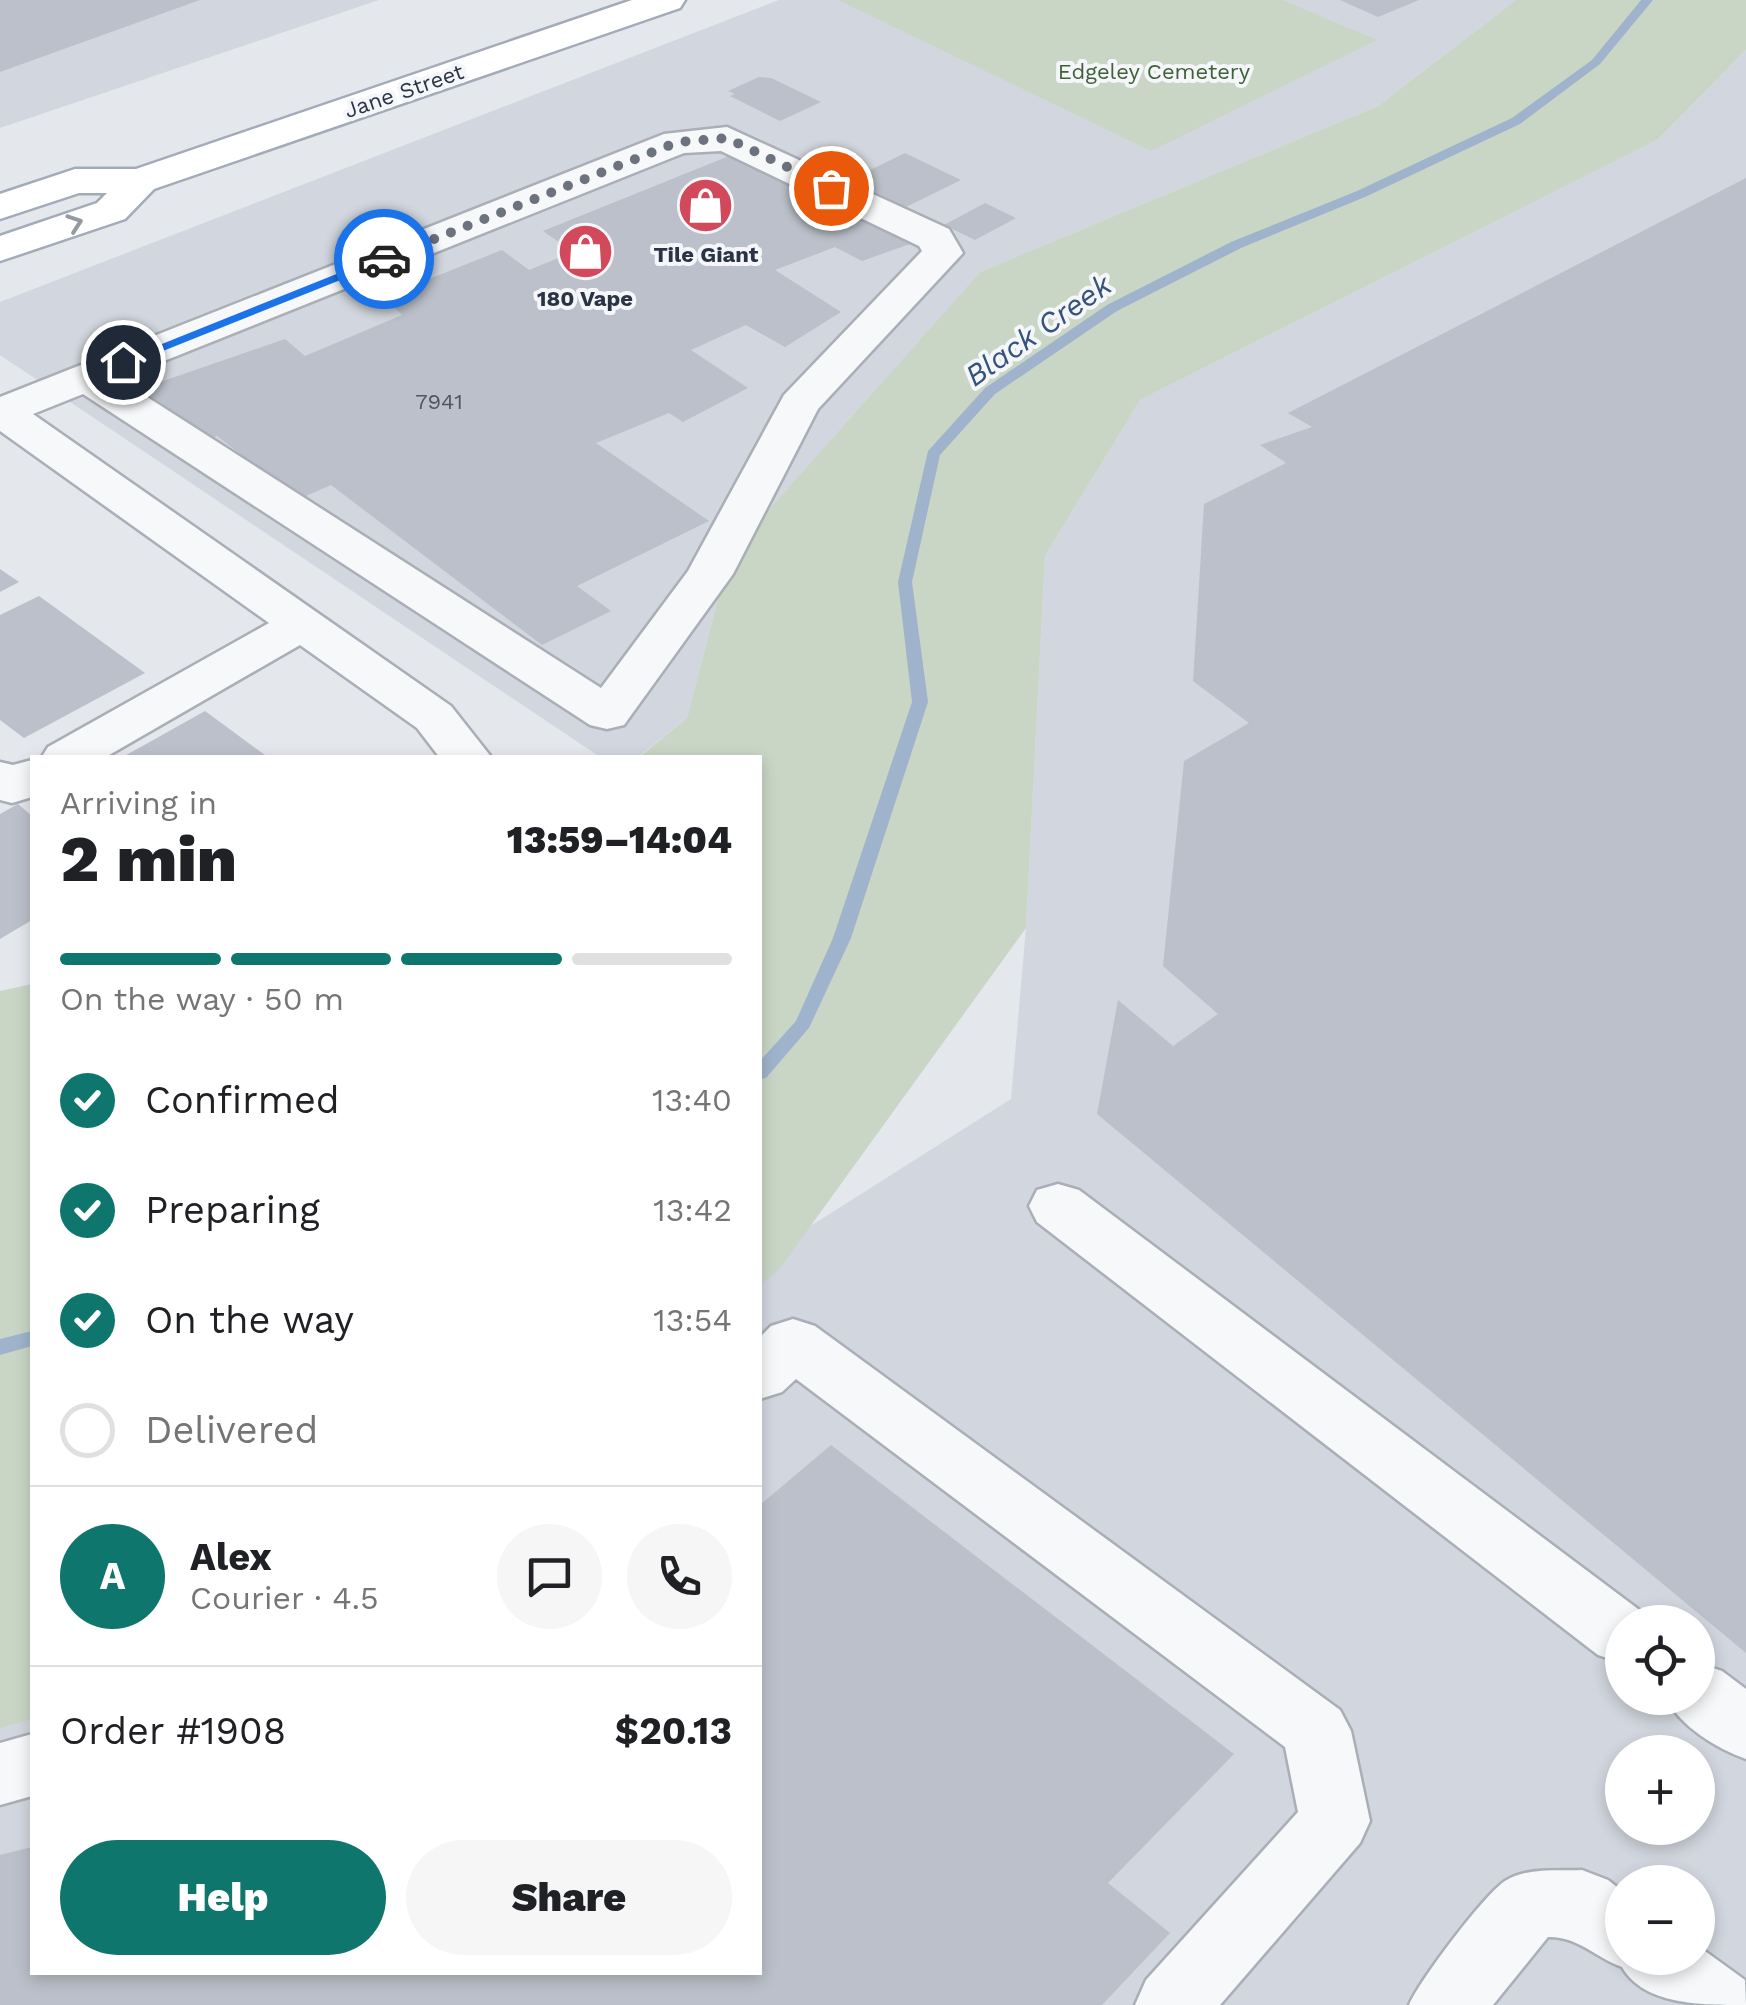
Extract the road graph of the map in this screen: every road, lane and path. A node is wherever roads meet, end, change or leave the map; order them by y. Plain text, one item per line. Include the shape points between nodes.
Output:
1 (667, 0) edge
2 (140, 181) junction
3 (0, 207) edge
4 (0, 249) edge
5 (86, 377) junction
6 (5, 420) edge
7 (303, 624) junction
8 (71, 755) edge
9 (464, 755) edge
10 (30, 777) edge
11 (0, 778) edge
12 (1058, 1206) dead end
13 (762, 1372) edge
14 (1605, 1622) edge
15 (1715, 1705) edge
16 (1746, 1729) edge
17 (30, 1766) edge
18 (0, 1774) edge
19 (1605, 1920) edge
20 (1679, 1975) edge
21 (1172, 2005) edge
22 (1446, 2005) edge
23 (1719, 2005) edge

1 - 2 main road, Jane Street
2 - 3 main road, Jane Street via 76,181
4 -> 2 main road, Jane Street via 111,211
5 - 5 lane via 607,714 710,574 799,404 943,253 935,238 727,138 678,142
5 - 6 lane
6 - 7 lane
7 - 8 lane
7 - 9 lane via 434,717
10 - 11 lane via 12,788
12 - 14 lane
13 - 21 lane via 794,1343 1316,1731 1335,1821
15 - 16 lane
17 - 18 lane
19 - 22 lane via 1582,1903 1530,1906
20 - 23 lane

